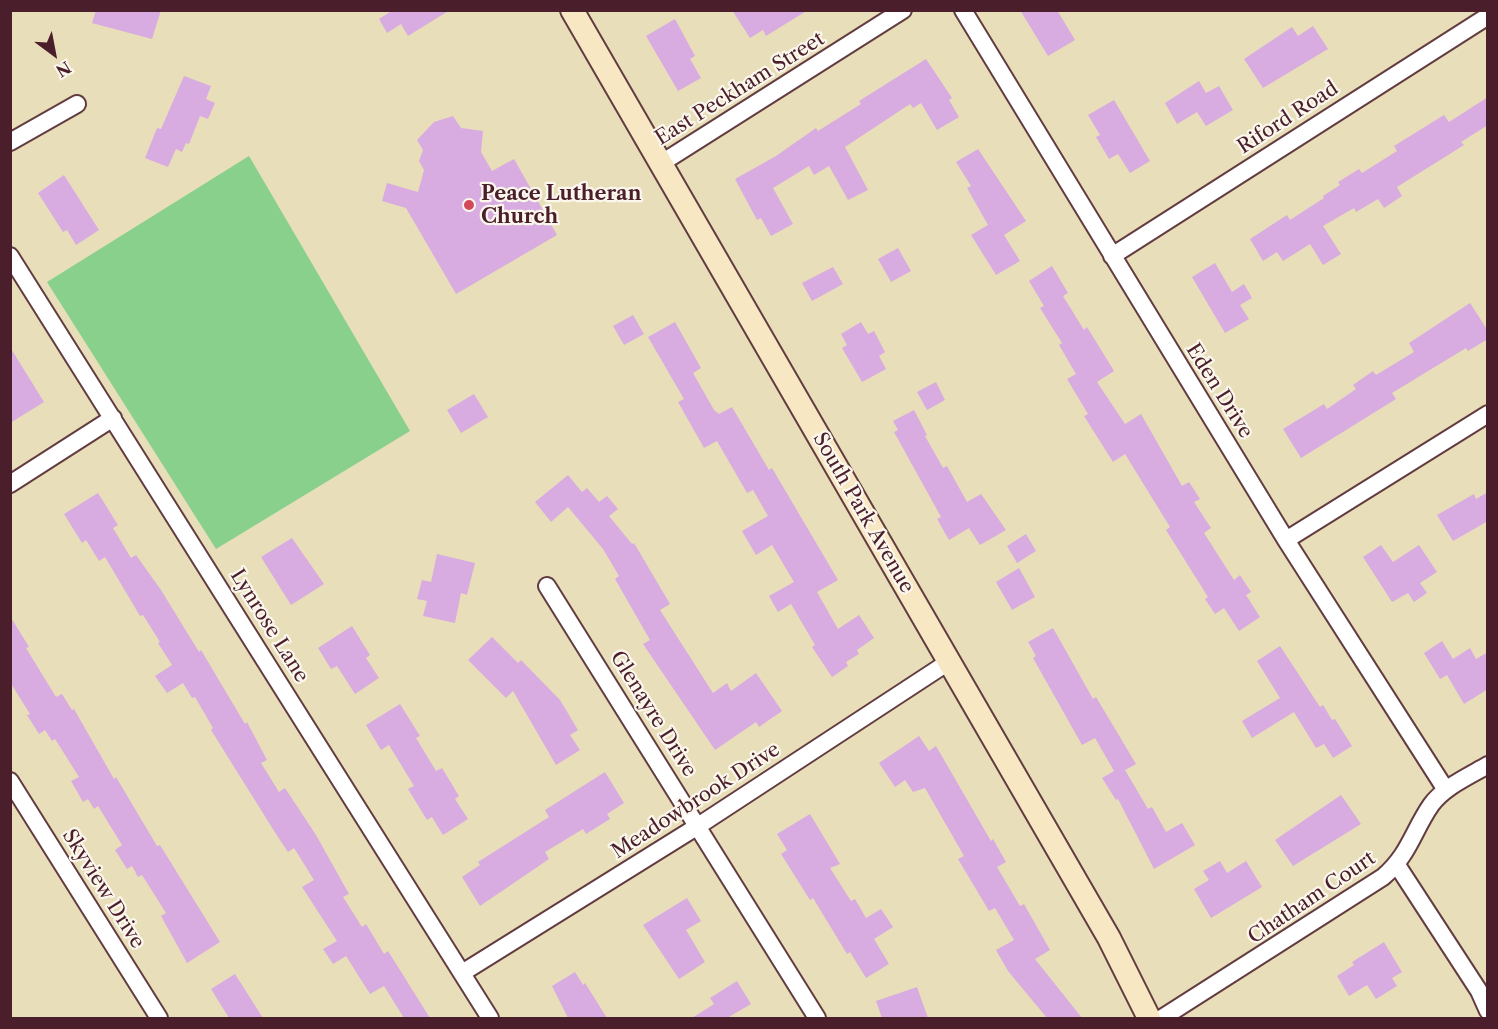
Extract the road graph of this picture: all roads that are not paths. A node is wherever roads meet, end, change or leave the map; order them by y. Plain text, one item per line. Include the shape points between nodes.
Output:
1 (572, 10) edge
2 (903, 10) edge
3 (963, 10) edge
4 (1488, 16) edge
5 (77, 104) dead end
6 (10, 142) edge
7 (660, 164) junction
8 (10, 256) edge
9 (1112, 256) junction
10 (1488, 414) edge
11 (113, 418) junction
12 (10, 484) edge
13 (1286, 540) junction
14 (547, 586) dead end
15 (950, 661) junction
16 (1488, 765) edge
17 (10, 781) edge
18 (1446, 790) junction
19 (698, 826) junction
20 (1397, 865) junction
21 (462, 973) junction
22 (1488, 1011) edge
23 (159, 1018) edge
24 (490, 1018) edge
25 (817, 1018) edge
26 (1149, 1018) edge
27 (1162, 1018) edge

1 - 7 main road, South Park Avenue
2 - 7 street, East Peckham Street
3 - 9 street, Eden Drive
4 - 9 street, Riford Road
5 - 6 street
7 - 15 main road, South Park Avenue
8 - 11 street, Lynrose Lane
9 - 13 street, Eden Drive
10 - 13 street
11 - 12 street
11 - 21 street, Lynrose Lane
13 - 18 street, Eden Drive
14 - 19 street, Glenayre Drive
15 - 19 street, Meadowbrook Drive
15 - 26 main road, South Park Avenue via 1109,938
16 - 18 street, Chatham Court
17 - 23 street, Skyview Drive
18 - 20 street, Chatham Court via 1432,803
19 - 21 street, Meadowbrook Drive
19 - 25 street, Glenayre Drive
20 - 22 street
20 - 27 street, Chatham Court
21 - 24 street, Lynrose Lane

